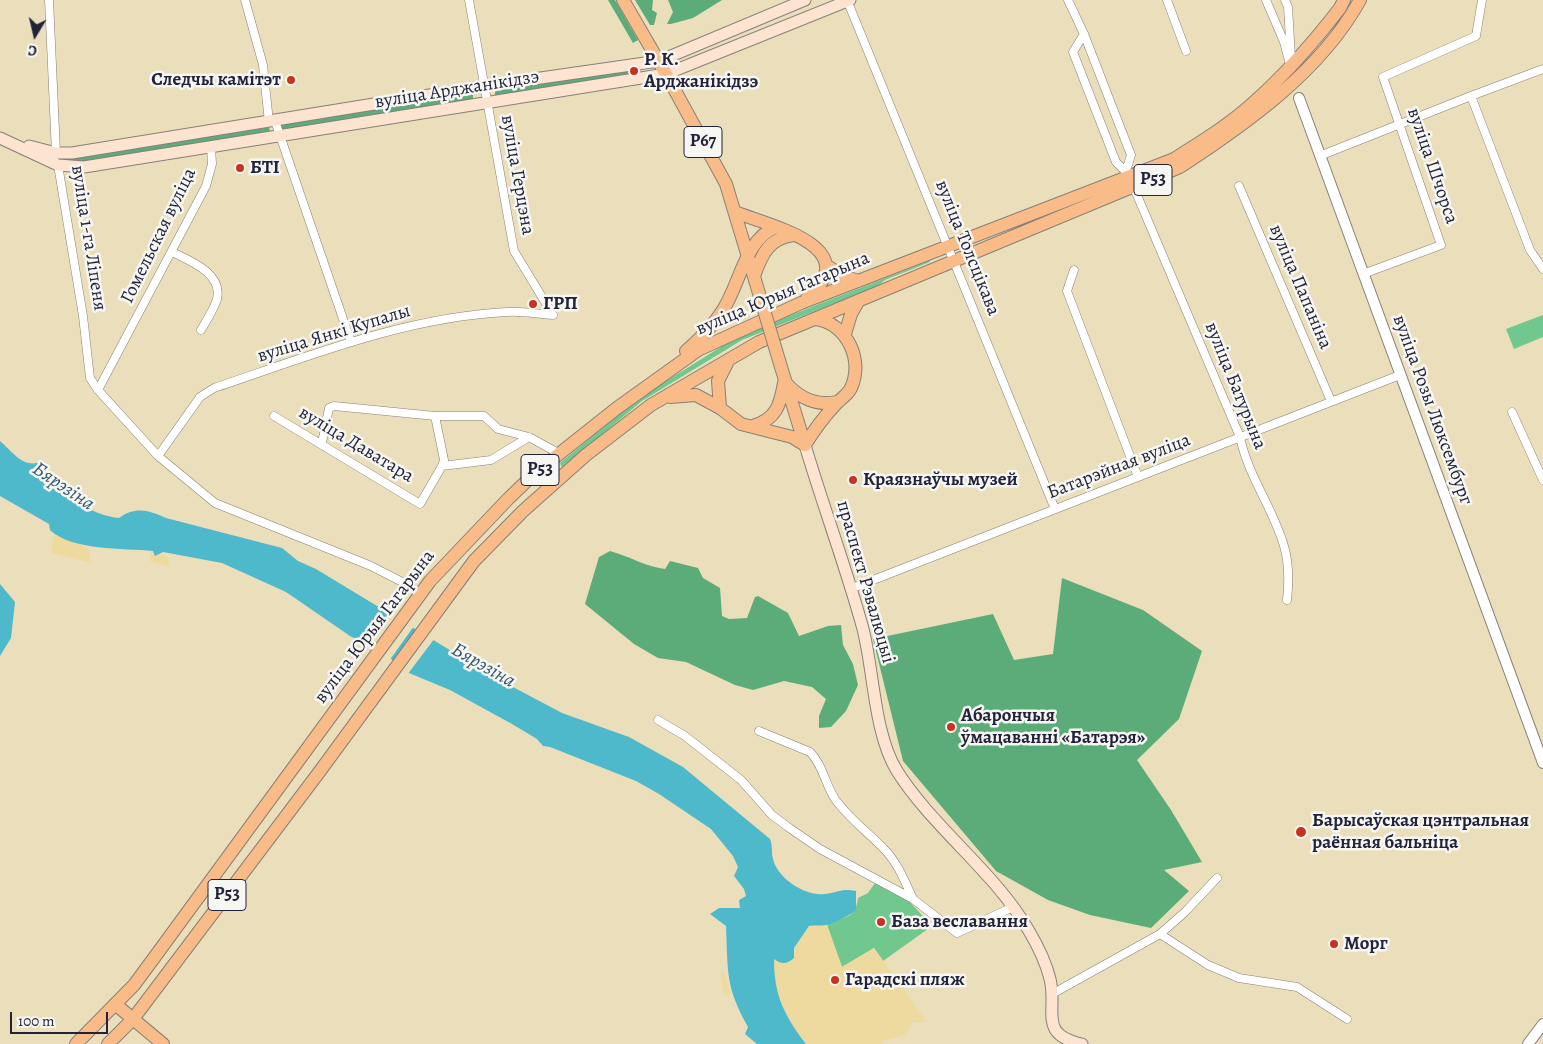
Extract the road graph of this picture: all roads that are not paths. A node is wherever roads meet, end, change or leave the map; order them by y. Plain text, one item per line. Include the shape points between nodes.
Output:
1 (49, 0) edge
2 (245, 0) edge
3 (469, 0) edge
4 (623, 0) edge
5 (805, 0) edge
6 (848, 0) edge
7 (1068, 0) edge
8 (1167, 0) edge
9 (1266, 0) edge
10 (1285, 0) edge
11 (1344, 0) edge
12 (1360, 0) edge
13 (1482, 0) edge
14 (1084, 34) junction
15 (1186, 51) dead end
16 (659, 61) junction
17 (1291, 67) junction
18 (1543, 69) edge
19 (666, 74) junction
20 (1295, 82) junction
21 (485, 86) junction
22 (1471, 96) junction
23 (1299, 98) joint
24 (489, 104) junction
25 (272, 121) junction
26 (1401, 124) junction
27 (281, 134) junction
28 (0, 138) edge
29 (211, 147) junction
30 (56, 153) junction
31 (1322, 155) junction
32 (58, 165) junction
33 (1130, 179) junction
34 (1238, 186) dead end
35 (735, 212) junction
36 (776, 227) junction
37 (795, 235) junction
38 (950, 247) junction
39 (172, 252) junction
40 (749, 257) junction
41 (956, 262) junction
42 (826, 266) junction
43 (1543, 269) edge
44 (1074, 270) dead end
45 (1364, 274) junction
46 (754, 278) junction
47 (858, 281) junction
48 (859, 300) junction
49 (801, 303) junction
50 (553, 316) joint
51 (816, 320) junction
52 (202, 330) dead end
53 (845, 334) junction
54 (351, 342) junction
55 (727, 361) junction
56 (664, 375) junction
57 (1400, 375) junction
58 (785, 381) junction
59 (98, 390) junction
60 (664, 397) junction
61 (837, 402) junction
62 (1331, 402) junction
63 (720, 408) junction
64 (1512, 412) dead end
65 (274, 416) dead end
66 (435, 416) junction
67 (753, 426) junction
68 (529, 437) junction
69 (1240, 437) junction
70 (322, 443) junction
71 (805, 445) junction
72 (560, 454) junction
73 (158, 456) junction
74 (442, 466) junction
75 (1138, 477) junction
76 (1543, 480) edge
77 (1055, 509) junction
78 (412, 588) dead end
79 (850, 589) junction
80 (1286, 600) dead end
81 (658, 720) dead end
82 (759, 731) dead end
83 (1543, 764) edge
84 (1217, 878) dead end
85 (913, 899) junction
86 (1013, 907) junction
87 (1160, 934) junction
88 (1052, 994) junction
89 (115, 1004) junction
90 (133, 1019) junction
91 (1347, 1019) dead end
92 (1543, 1024) edge
93 (76, 1044) edge
94 (108, 1044) edge
95 (163, 1044) edge
96 (1082, 1044) edge
97 (1528, 1044) edge

1 - 30 street, вуліца 1-га Ліпеня
2 - 25 street via 263,65
3 - 21 street, вуліца Герцэна
4 - 16 main road, праспект Рэвалюцыі / Р67
5 - 16 main road, вуліца Арджанікідзэ
6 - 19 main road, вуліца Арджанікідзэ
6 - 38 street, вуліца Толсцікава
7 - 14 street, вуліца Батурына
8 - 15 street
9 - 17 street
10 - 17 street
11 - 17 main road, вуліца Юрыя Гагарына / Р53
12 - 20 main road, вуліца Юрыя Гагарына / Р53 via 1339,31
13 - 26 street, вуліца Шчорса via 1476,36 1383,77
14 - 33 street, вуліца Батурына via 1130,155
14 - 33 street, вуліца Батурына via 1073,52 1116,162
16 - 19 main road, праспект Рэвалюцыі / Р67
16 - 21 main road, вуліца Арджанікідзэ
17 - 20 street, вуліца Розы Люксембург
17 - 33 main road, вуліца Юрыя Гагарына / Р53 via 1227,124 1174,159
18 - 22 street
19 - 24 main road, вуліца Арджанікідзэ
19 - 35 main road, праспект Рэвалюцыі / Р67 via 726,184
20 - 23 street, вуліца Розы Люксембург
20 - 33 main road, вуліца Юрыя Гагарына / Р53 via 1226,138 1180,167
21 - 24 street, вуліца Герцэна
21 - 25 main road, вуліца Арджанікідзэ
22 - 26 street
22 - 43 street via 1530,250
23 - 31 street, вуліца Розы Люксембург
24 - 27 main road, вуліца Арджанікідзэ
24 - 50 street, вуліца Герцэна via 514,251
25 - 27 street
25 - 30 main road, вуліца Арджанікідзэ
26 - 31 street
26 - 45 street, вуліца Шчорса via 1441,245
27 - 29 main road, вуліца Арджанікідзэ
27 - 54 street
28 - 30 main road, вуліца Арджанікідзэ
28 - 32 main road
29 - 32 main road, вуліца Арджанікідзэ via 84,167
29 - 39 street, Гомельская вуліца via 212,164 206,186
30 - 32 main road, вуліца 1-га Ліпеня
31 - 45 street, вуліца Розы Люксембург
32 - 59 street, вуліца 1-га Ліпеня via 90,378
33 - 38 main road, вуліца Юрыя Гагарына / Р53
33 - 41 main road, вуліца Юрыя Гагарына / Р53
33 - 69 street, вуліца Батурына
34 - 62 street, вуліца Папаніна
35 - 36 main road
35 - 40 main road, праспект Рэвалюцыі / Р67
36 - 37 main road
36 - 40 main road via 756,240
37 - 42 main road via 804,237 819,248
37 - 46 main road via 779,238 769,245
38 - 41 street, вуліца Толсцікава
38 - 47 main road, вуліца Юрыя Гагарына / Р53
39 - 52 street via 208,271 216,288 216,301
39 - 59 street, Гомельская вуліца
40 - 46 main road, праспект Рэвалюцыі / Р67
40 - 56 main road via 713,325
41 - 48 main road, вуліца Юрыя Гагарына / Р53
41 - 77 street, вуліца Толсцікава
42 - 47 main road
42 - 49 main road via 818,288
44 - 75 street via 1067,291
45 - 57 street, вуліца Розы Люксембург
46 - 58 main road, праспект Рэвалюцыі / Р67, bridge
47 - 49 main road, вуліца Юрыя Гагарына / Р53
48 - 51 main road, вуліца Юрыя Гагарына / Р53
48 - 53 main road
49 - 56 main road, вуліца Юрыя Гагарына / Р53 via 698,350
50 - 54 street, вуліца Янкі Купалы via 508,312 439,320
51 - 53 main road via 830,323
51 - 55 main road, вуліца Юрыя Гагарына / Р53 via 759,342
53 - 61 main road via 855,371 851,388
54 - 73 street, вуліца Янкі Купалы via 214,388 200,397
55 - 60 main road, вуліца Юрыя Гагарына / Р53
55 - 63 main road via 718,381
56 - 72 main road, вуліца Юрыя Гагарына / Р53
57 - 62 street, Батарэйная вуліца
57 - 83 street, вуліца Розы Люксембург
58 - 61 main road via 812,401
58 - 67 main road, Р67 via 778,410 767,421
58 - 71 main road, праспект Рэвалюцыі
59 - 73 street, вуліца 1-га Ліпеня
60 - 63 main road via 696,395
60 - 90 main road, вуліца Юрыя Гагарына / Р53 via 633,417 523,510 474,561
61 - 71 main road
62 - 69 street, Батарэйная вуліца
63 - 67 main road via 734,420
64 - 76 street
65 - 70 street, вуліца Даватара
66 - 68 street via 484,416 507,433
66 - 70 street via 334,406 327,412
66 - 74 street via 444,460
67 - 71 main road via 792,437
68 - 72 street
68 - 74 street via 491,460
69 - 75 street, Батарэйная вуліца
69 - 80 street, вуліца Батурына via 1249,466 1284,545 1289,582
70 - 74 street, вуліца Даватара via 420,504
71 - 79 main road, праспект Рэвалюцыі
72 - 89 main road, вуліца Юрыя Гагарына / Р53 via 508,499 430,580 151,962
73 - 78 street, вуліца 1-га Ліпеня via 215,503 371,566
75 - 77 street, Батарэйная вуліца
77 - 79 street, Батарэйная вуліца
79 - 86 main road, праспект Рэвалюцыі via 870,659 883,739 897,770
81 - 85 street via 685,736 741,780 772,815 788,827 820,849
82 - 85 street via 810,752 816,758 834,798 896,864
84 - 87 street via 1186,912
85 - 86 street via 957,933
86 - 88 main road, праспект Рэвалюцыі via 1047,967
87 - 88 street
87 - 91 street via 1208,965 1239,978 1297,987
88 - 96 main road, праспект Рэвалюцыі via 1051,1022 1060,1036
89 - 90 main road
89 - 93 main road, вуліца Юрыя Гагарына / Р53
90 - 94 main road, вуліца Юрыя Гагарына / Р53
90 - 95 main road
92 - 97 street

